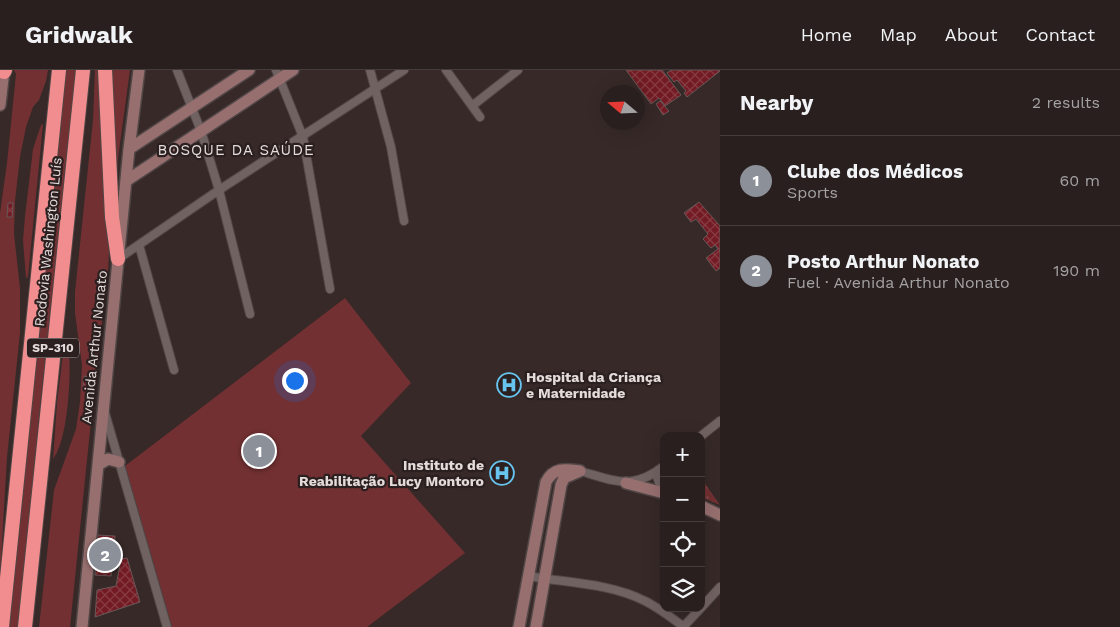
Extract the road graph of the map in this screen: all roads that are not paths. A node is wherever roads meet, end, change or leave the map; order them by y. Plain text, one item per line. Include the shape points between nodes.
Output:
1 (59, 70) edge
2 (83, 70) edge
3 (105, 70) edge
4 (139, 70) edge
5 (177, 70) edge
6 (249, 70) edge
7 (292, 70) edge
8 (370, 70) edge
9 (404, 70) edge
10 (446, 70) edge
11 (518, 70) edge
12 (4, 71) edge
13 (277, 75) edge
14 (376, 89) junction
15 (0, 106) edge
16 (472, 106) junction
17 (192, 108) junction
18 (480, 117) dead end
19 (201, 131) junction
20 (303, 137) junction
21 (129, 149) junction
22 (126, 181) junction
23 (219, 190) junction
24 (404, 221) dead end
25 (140, 245) junction
26 (118, 259) junction
27 (330, 289) dead end
28 (250, 314) dead end
29 (174, 370) dead end
30 (104, 406) junction
31 (720, 421) edge
32 (705, 433) edge
33 (119, 462) junction
34 (98, 465) junction
35 (660, 469) edge
36 (660, 470) edge
37 (580, 472) junction
38 (626, 483) junction
39 (660, 485) edge
40 (660, 493) edge
41 (705, 508) edge
42 (720, 515) edge
43 (528, 576) junction
44 (545, 579) junction
45 (720, 587) edge
46 (705, 604) edge
47 (697, 612) edge
48 (2, 627) edge
49 (25, 627) edge
50 (82, 627) edge
51 (167, 627) edge
52 (519, 627) edge
53 (536, 627) edge
54 (684, 627) edge

1 - 48 highway, Rodovia Washington Luís / SP-310
2 - 49 highway, Rodovia Washington Luís / SP-310
3 - 26 highway via 112,217
4 - 21 street, Avenida Arthur Nonato
5 - 17 street
6 - 17 street
7 - 13 street
8 - 14 street
9 - 14 street
10 - 16 street
11 - 16 street
12 - 15 street
13 - 19 street
13 - 20 street
14 - 20 street
14 - 24 street via 391,147
16 - 18 street
17 - 19 street
17 - 21 street
19 - 22 street
19 - 23 street
20 - 23 street
20 - 27 street
21 - 22 street, Avenida Arthur Nonato
22 - 26 street, Avenida Arthur Nonato
23 - 25 street
23 - 28 street
25 - 26 street
25 - 29 street
26 - 30 street, Avenida Arthur Nonato
30 - 33 street
30 - 34 street, Avenida Arthur Nonato
31 - 32 street
33 - 34 street via 108,459
33 - 51 street
34 - 50 street, Avenida Arthur Nonato
35 - 38 street via 645,478
36 - 39 street via 656,476
37 - 38 street
37 - 43 street via 558,470 546,482
37 - 44 street via 564,478 561,486
38 - 40 street
41 - 42 street
43 - 44 street
43 - 52 street
44 - 53 street
44 - 54 street via 620,591 646,601
45 - 46 street
47 - 54 street

